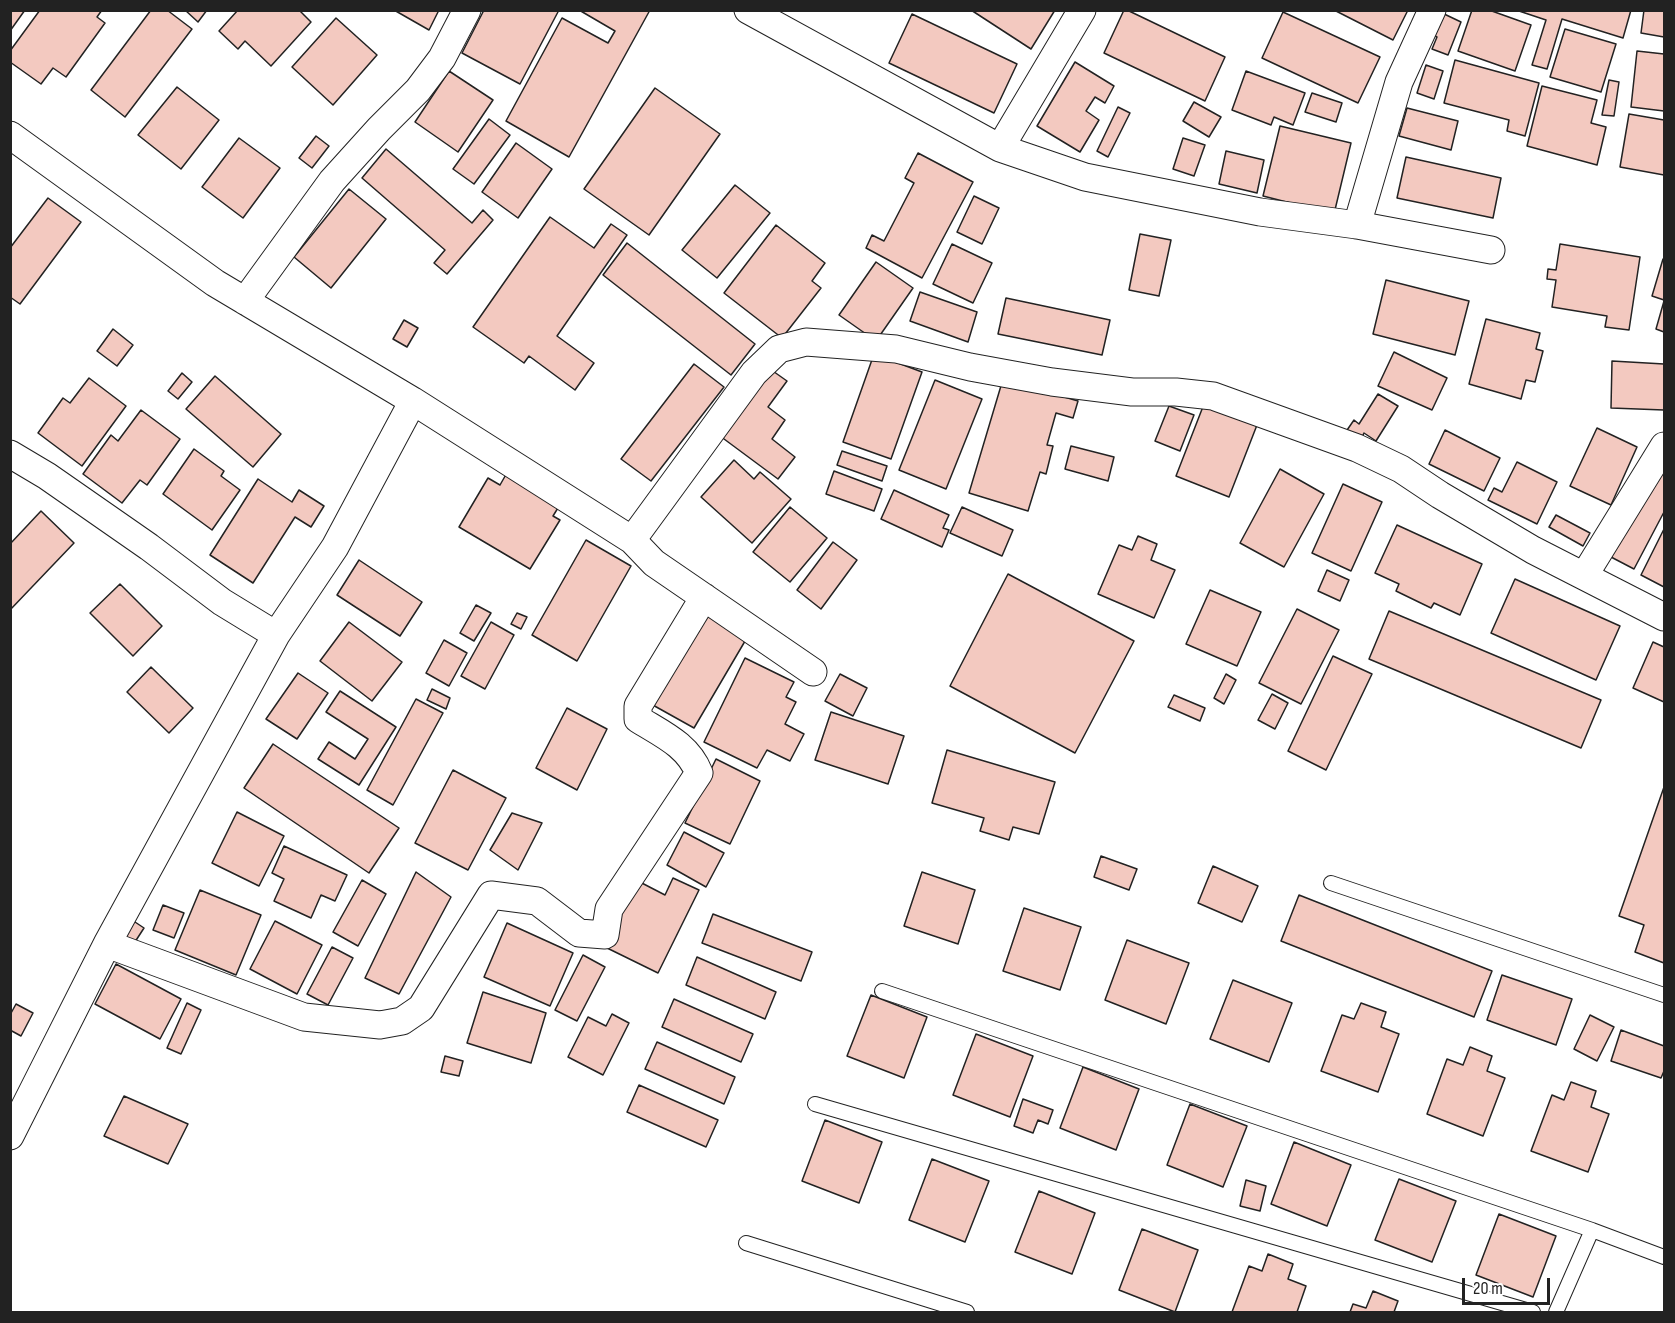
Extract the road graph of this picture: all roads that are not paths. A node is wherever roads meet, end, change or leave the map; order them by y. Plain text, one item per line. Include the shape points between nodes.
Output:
1 (467, 10) edge
2 (1082, 10) edge
3 (1432, 10) edge
4 (749, 11) edge
5 (10, 135) edge
6 (1000, 148) junction
7 (1356, 225) junction
8 (1491, 250) dead end
9 (245, 301) junction
10 (413, 401) junction
11 (1665, 446) edge
12 (10, 454) edge
13 (632, 540) junction
14 (1584, 576) junction
15 (704, 597) junction
16 (1665, 617) edge
17 (276, 635) junction
18 (813, 672) dead end
19 (1331, 882) dead end
20 (106, 944) junction
21 (882, 991) dead end
22 (1665, 995) edge
23 (814, 1104) dead end
24 (10, 1137) edge
25 (1592, 1230) junction
26 (746, 1243) dead end
27 (1665, 1257) edge
28 (967, 1312) edge
29 (1533, 1312) edge
30 (1556, 1312) edge

1 - 9 street via 442,58 418,90 332,182
2 - 6 street
3 - 7 street via 1399,82
4 - 6 street
5 - 9 street
6 - 7 street via 1085,177 1260,212
7 - 8 street
9 - 10 street
10 - 13 street
10 - 17 street via 334,547
11 - 14 street
12 - 17 street via 149,547 222,602
13 - 14 street via 754,374 779,350 806,342 896,349 1052,382 1132,392 1214,396 1358,448
13 - 15 street via 654,562
14 - 16 street
15 - 18 street
15 - 20 street via 638,705 638,719 686,750 699,773 609,909 604,935 579,933 537,901 491,895 421,1008 402,1021 380,1025 304,1017
17 - 20 street
19 - 22 lane
20 - 24 street
21 - 25 lane
23 - 29 lane
25 - 27 lane
25 - 30 lane
26 - 28 lane

